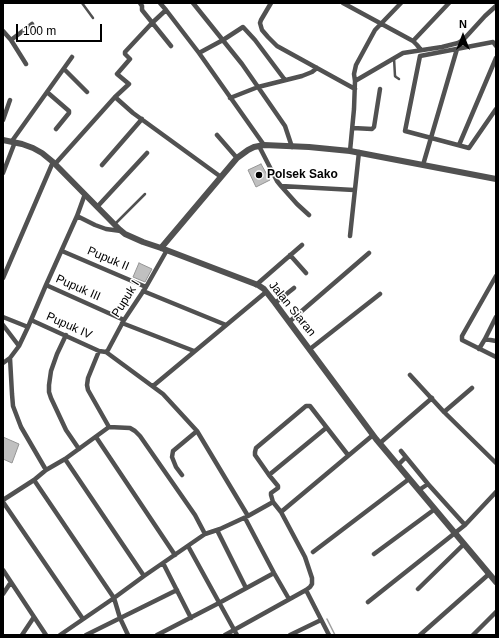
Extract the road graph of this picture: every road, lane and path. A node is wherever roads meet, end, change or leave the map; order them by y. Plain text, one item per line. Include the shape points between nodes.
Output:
1 (82, 3) edge
2 (140, 3) edge
3 (160, 3) edge
4 (193, 3) edge
5 (271, 3) edge
6 (344, 3) edge
7 (400, 3) edge
8 (449, 3) edge
9 (496, 6) edge
10 (166, 10) junction
11 (93, 18) dead end
12 (152, 23) junction
13 (381, 23) junction
14 (32, 24) dead end
15 (3, 31) edge
16 (11, 40) junction
17 (223, 40) junction
18 (413, 41) junction
19 (171, 46) dead end
20 (496, 46) edge
21 (457, 49) junction
22 (421, 50) junction
23 (199, 53) junction
24 (72, 57) dead end
25 (394, 58) junction
26 (496, 58) edge
27 (26, 64) dead end
28 (317, 68) junction
29 (64, 69) junction
30 (399, 79) dead end
31 (285, 80) junction
32 (355, 81) junction
33 (258, 87) junction
34 (356, 89) junction
35 (380, 89) dead end
36 (47, 92) junction
37 (87, 92) dead end
38 (115, 97) junction
39 (230, 98) junction
40 (10, 100) dead end
41 (496, 109) edge
42 (142, 119) junction
43 (3, 120) edge
44 (353, 128) junction
45 (56, 129) dead end
46 (217, 135) dead end
47 (431, 137) junction
48 (3, 140) edge
49 (13, 142) junction
50 (459, 145) junction
51 (261, 146) junction
52 (292, 147) junction
53 (350, 151) junction
54 (358, 152) junction
55 (148, 153) dead end
56 (237, 158) junction
57 (54, 163) junction
58 (102, 165) dead end
59 (423, 165) junction
60 (3, 173) edge
61 (221, 177) junction
62 (496, 180) edge
63 (281, 186) junction
64 (354, 190) junction
65 (85, 194) junction
66 (145, 194) dead end
67 (97, 207) junction
68 (308, 214) dead end
69 (77, 216) junction
70 (114, 224) junction
71 (121, 231) junction
72 (350, 236) dead end
73 (302, 245) dead end
74 (164, 249) junction
75 (62, 251) junction
76 (369, 253) dead end
77 (290, 255) junction
78 (306, 273) dead end
79 (496, 276) edge
80 (3, 278) edge
81 (46, 285) junction
82 (256, 285) junction
83 (294, 288) dead end
84 (145, 289) junction
85 (266, 292) junction
86 (380, 294) dead end
87 (275, 303) junction
88 (3, 317) edge
89 (496, 317) edge
90 (31, 320) junction
91 (123, 322) junction
92 (289, 322) junction
93 (494, 324) edge
94 (3, 325) edge
95 (226, 325) junction
96 (28, 327) junction
97 (66, 335) junction
98 (485, 339) junction
99 (496, 341) edge
100 (19, 346) junction
101 (479, 349) junction
102 (310, 350) junction
103 (99, 351) junction
104 (194, 351) junction
105 (106, 352) junction
106 (496, 357) edge
107 (10, 358) junction
108 (3, 363) edge
109 (410, 375) dead end
110 (153, 386) junction
111 (472, 388) dead end
112 (432, 398) junction
113 (444, 412) junction
114 (109, 427) junction
115 (326, 428) junction
116 (197, 430) junction
117 (373, 435) junction
118 (96, 437) junction
119 (380, 443) junction
120 (79, 449) junction
121 (401, 451) dead end
122 (348, 456) junction
123 (406, 457) junction
124 (65, 459) junction
125 (496, 463) edge
126 (398, 465) junction
127 (46, 470) junction
128 (182, 475) dead end
129 (269, 475) junction
130 (409, 479) junction
131 (34, 480) junction
132 (428, 484) junction
133 (418, 490) junction
134 (496, 492) edge
135 (3, 501) edge
136 (274, 502) junction
137 (435, 509) junction
138 (281, 512) junction
139 (247, 517) junction
140 (465, 525) junction
141 (217, 530) junction
142 (455, 532) junction
143 (205, 534) junction
144 (464, 544) junction
145 (188, 546) junction
146 (313, 552) dead end
147 (175, 554) junction
148 (374, 554) dead end
149 (163, 563) junction
150 (3, 570) edge
151 (274, 573) junction
152 (489, 574) junction
153 (144, 576) junction
154 (11, 582) junction
155 (496, 582) edge
156 (246, 588) junction
157 (418, 589) dead end
158 (177, 590) junction
159 (306, 590) junction
160 (3, 594) edge
161 (114, 598) junction
162 (289, 599) junction
163 (368, 602) dead end
164 (219, 603) junction
165 (496, 612) edge
166 (34, 617) junction
167 (120, 618) junction
168 (191, 618) junction
169 (83, 619) junction
170 (321, 620) junction
171 (234, 630) junction
172 (22, 635) edge
173 (46, 635) edge
174 (60, 635) edge
175 (86, 635) edge
176 (128, 635) edge
177 (158, 635) edge
178 (225, 635) edge
179 (237, 635) edge
180 (290, 635) edge
181 (329, 635) edge
182 (420, 635) edge
183 (473, 635) edge

1 - 11 lane
2 - 12 street
3 - 10 street
4 - 17 street
5 - 28 street via 261,20 262,30 277,46
6 - 13 street
7 - 13 street
8 - 18 street
9 - 22 street via 464,39 442,47
10 - 12 street
10 - 23 street
12 - 19 street
12 - 38 street via 125,52 130,59 117,74 129,84
13 - 18 street
13 - 32 street via 356,65
14 - 16 street
15 - 16 street
16 - 27 street
17 - 23 street
17 - 31 street via 243,27
17 - 33 street
18 - 22 street
20 - 21 street via 493,42
21 - 47 street
21 - 47 street via 420,56 405,131
22 - 25 street
23 - 39 street
24 - 29 street
25 - 30 lane via 395,76
25 - 32 street
26 - 50 street
28 - 31 street via 302,76
28 - 34 street
29 - 36 street
29 - 37 street
31 - 33 street
32 - 34 street
33 - 39 street
33 - 52 street via 285,126
34 - 44 street
35 - 44 street via 374,127
36 - 45 street via 69,111
36 - 49 street
38 - 42 street
38 - 57 street
39 - 51 street
40 - 43 street
41 - 50 street via 469,148
42 - 58 street
42 - 61 street
44 - 53 street
46 - 56 street
47 - 50 street
47 - 59 street
48 - 49 street, Jalan Siaran
49 - 57 street, Jalan Siaran via 40,151
49 - 60 street
51 - 52 street
51 - 56 street via 248,150
51 - 63 street
52 - 53 street
53 - 54 street
54 - 59 street
54 - 64 street
55 - 67 street
56 - 61 street
57 - 65 street, Jalan Siaran
57 - 80 street
59 - 62 street
61 - 74 street
63 - 64 street
63 - 68 street
64 - 72 street
65 - 67 street, Jalan Siaran
65 - 69 street
66 - 70 lane
67 - 70 street, Jalan Siaran
69 - 71 street via 100,227
69 - 75 street
70 - 71 street, Jalan Siaran
71 - 74 street, Jalan Siaran
73 - 77 street
74 - 82 street, Jalan Siaran
74 - 84 street, Pupuk I
75 - 81 street
75 - 84 street, Pupuk II
76 - 92 street
77 - 78 street
77 - 82 street
79 - 101 street via 462,336 462,340
81 - 90 street
81 - 91 street, Pupuk III
82 - 85 street, Jalan Siaran
83 - 87 street
84 - 91 street, Pupuk I
84 - 95 street, Pupuk II
85 - 87 street, Jalan Siaran
85 - 95 street
86 - 102 street
87 - 92 street, Jalan Siaran
88 - 96 street
89 - 93 street
90 - 96 street
90 - 97 street, Pupuk IV
91 - 104 street, Pupuk III
91 - 105 street, Pupuk I
92 - 102 street, Jalan Siaran
93 - 98 street
94 - 100 street
95 - 104 street
96 - 100 street
97 - 103 street, Pupuk IV
97 - 120 street via 51,371 49,392 66,430
98 - 99 street
98 - 101 street
100 - 107 street
101 - 106 street
102 - 117 street, Jalan Siaran
103 - 105 street
103 - 114 street via 87,385
104 - 110 street
105 - 110 street
107 - 108 street
107 - 127 street via 13,406 21,427
109 - 112 street
110 - 116 street
111 - 113 street
112 - 113 street
112 - 119 street
113 - 125 street
114 - 118 street
114 - 143 street via 130,428 140,436 195,515
115 - 122 street
115 - 129 street
115 - 129 street via 310,406 306,406 256,448 255,456
116 - 128 street via 173,451 172,457
116 - 139 street
117 - 119 street, Jalan Siaran
117 - 122 street
118 - 120 street
118 - 147 street
119 - 126 street, Jalan Siaran
120 - 124 street
121 - 123 street
122 - 138 street
123 - 126 street
123 - 132 street
124 - 127 street
124 - 153 street
126 - 130 street, Jalan Siaran
127 - 131 street
129 - 136 street via 278,487 271,492
130 - 133 street, Jalan Siaran
130 - 146 street
131 - 135 street
131 - 161 street
132 - 133 street
132 - 140 street
133 - 137 street, Jalan Siaran
134 - 140 street
135 - 169 street
136 - 138 street
136 - 139 street
137 - 142 street, Jalan Siaran
137 - 148 street
138 - 159 street via 305,557 312,578 312,584
139 - 141 street
139 - 151 street
140 - 142 street
141 - 143 street
141 - 156 street
142 - 144 street, Jalan Siaran
142 - 163 street
143 - 145 street
144 - 152 street, Jalan Siaran
144 - 157 street
145 - 147 street
145 - 164 street
147 - 149 street
149 - 153 street
149 - 158 street
150 - 154 street
151 - 156 street
151 - 162 street
152 - 155 street, Jalan Siaran
152 - 182 street
153 - 161 street
154 - 160 street
154 - 166 street
156 - 164 street
158 - 167 street
158 - 168 street
159 - 162 street
159 - 170 street
161 - 167 street
161 - 169 street
162 - 171 street
164 - 168 street
164 - 171 street
165 - 183 street
166 - 172 street
166 - 173 street
167 - 175 street
167 - 176 street
168 - 177 street
169 - 174 street
170 - 180 street
170 - 181 street
171 - 178 street
171 - 179 street

